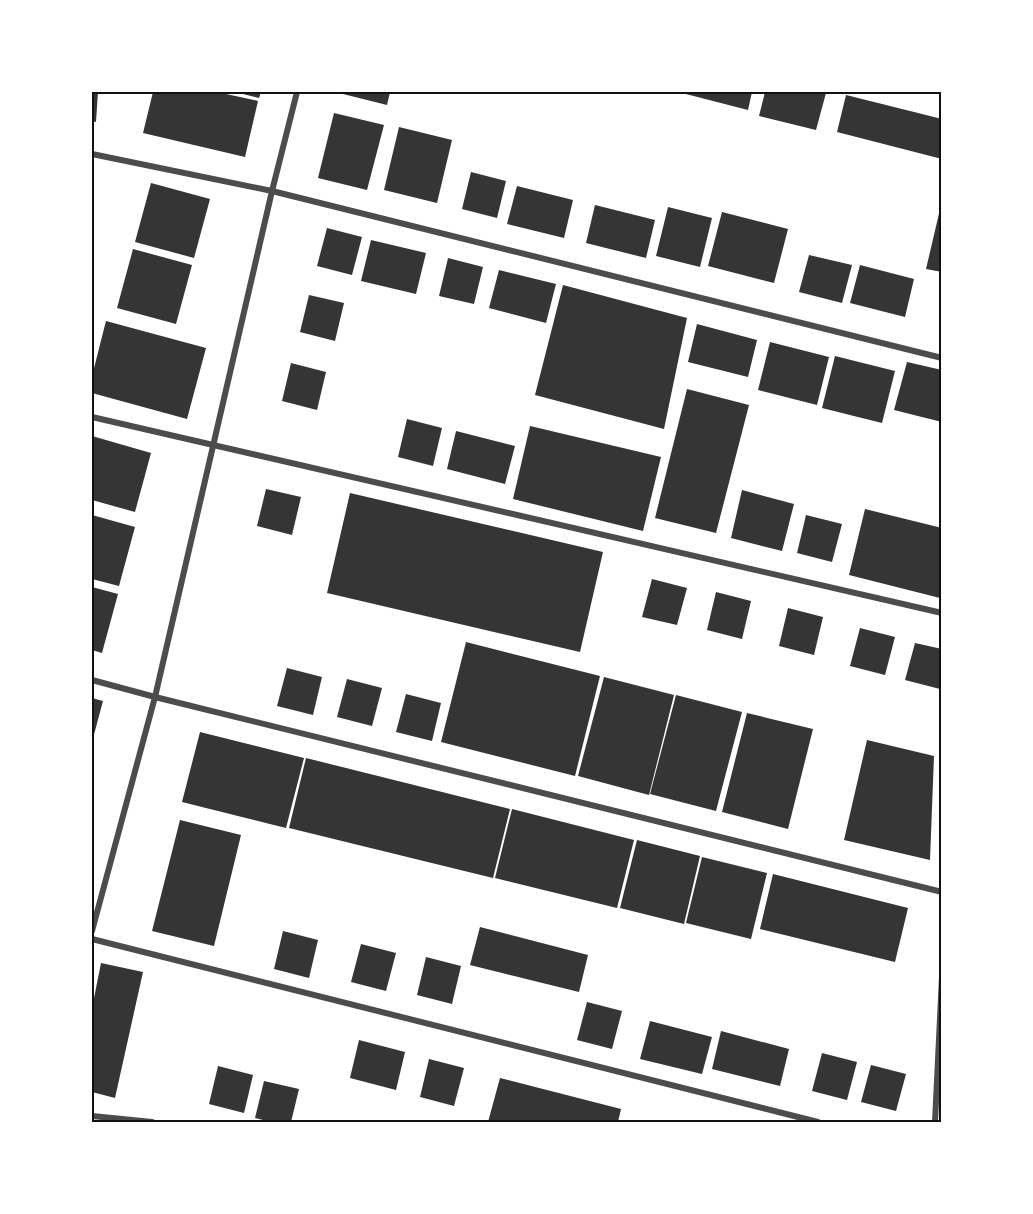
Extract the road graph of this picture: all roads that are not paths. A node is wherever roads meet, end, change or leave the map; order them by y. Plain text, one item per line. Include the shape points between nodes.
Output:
1 (297, 92) edge
2 (92, 154) edge
3 (272, 191) junction
4 (942, 358) edge
5 (92, 417) edge
6 (214, 446) junction
7 (942, 613) edge
8 (92, 680) edge
9 (155, 697) junction
10 (942, 892) edge
11 (92, 932) edge
12 (92, 939) edge
13 (942, 977) edge
14 (92, 1116) edge
15 (152, 1122) edge
16 (819, 1122) edge
17 (935, 1122) edge

1 - 3 street
2 - 3 street
3 - 4 street
3 - 6 street
5 - 6 street
6 - 7 street
6 - 9 street
8 - 9 street
9 - 10 street
9 - 11 street
12 - 16 street
13 - 17 street
14 - 15 street

